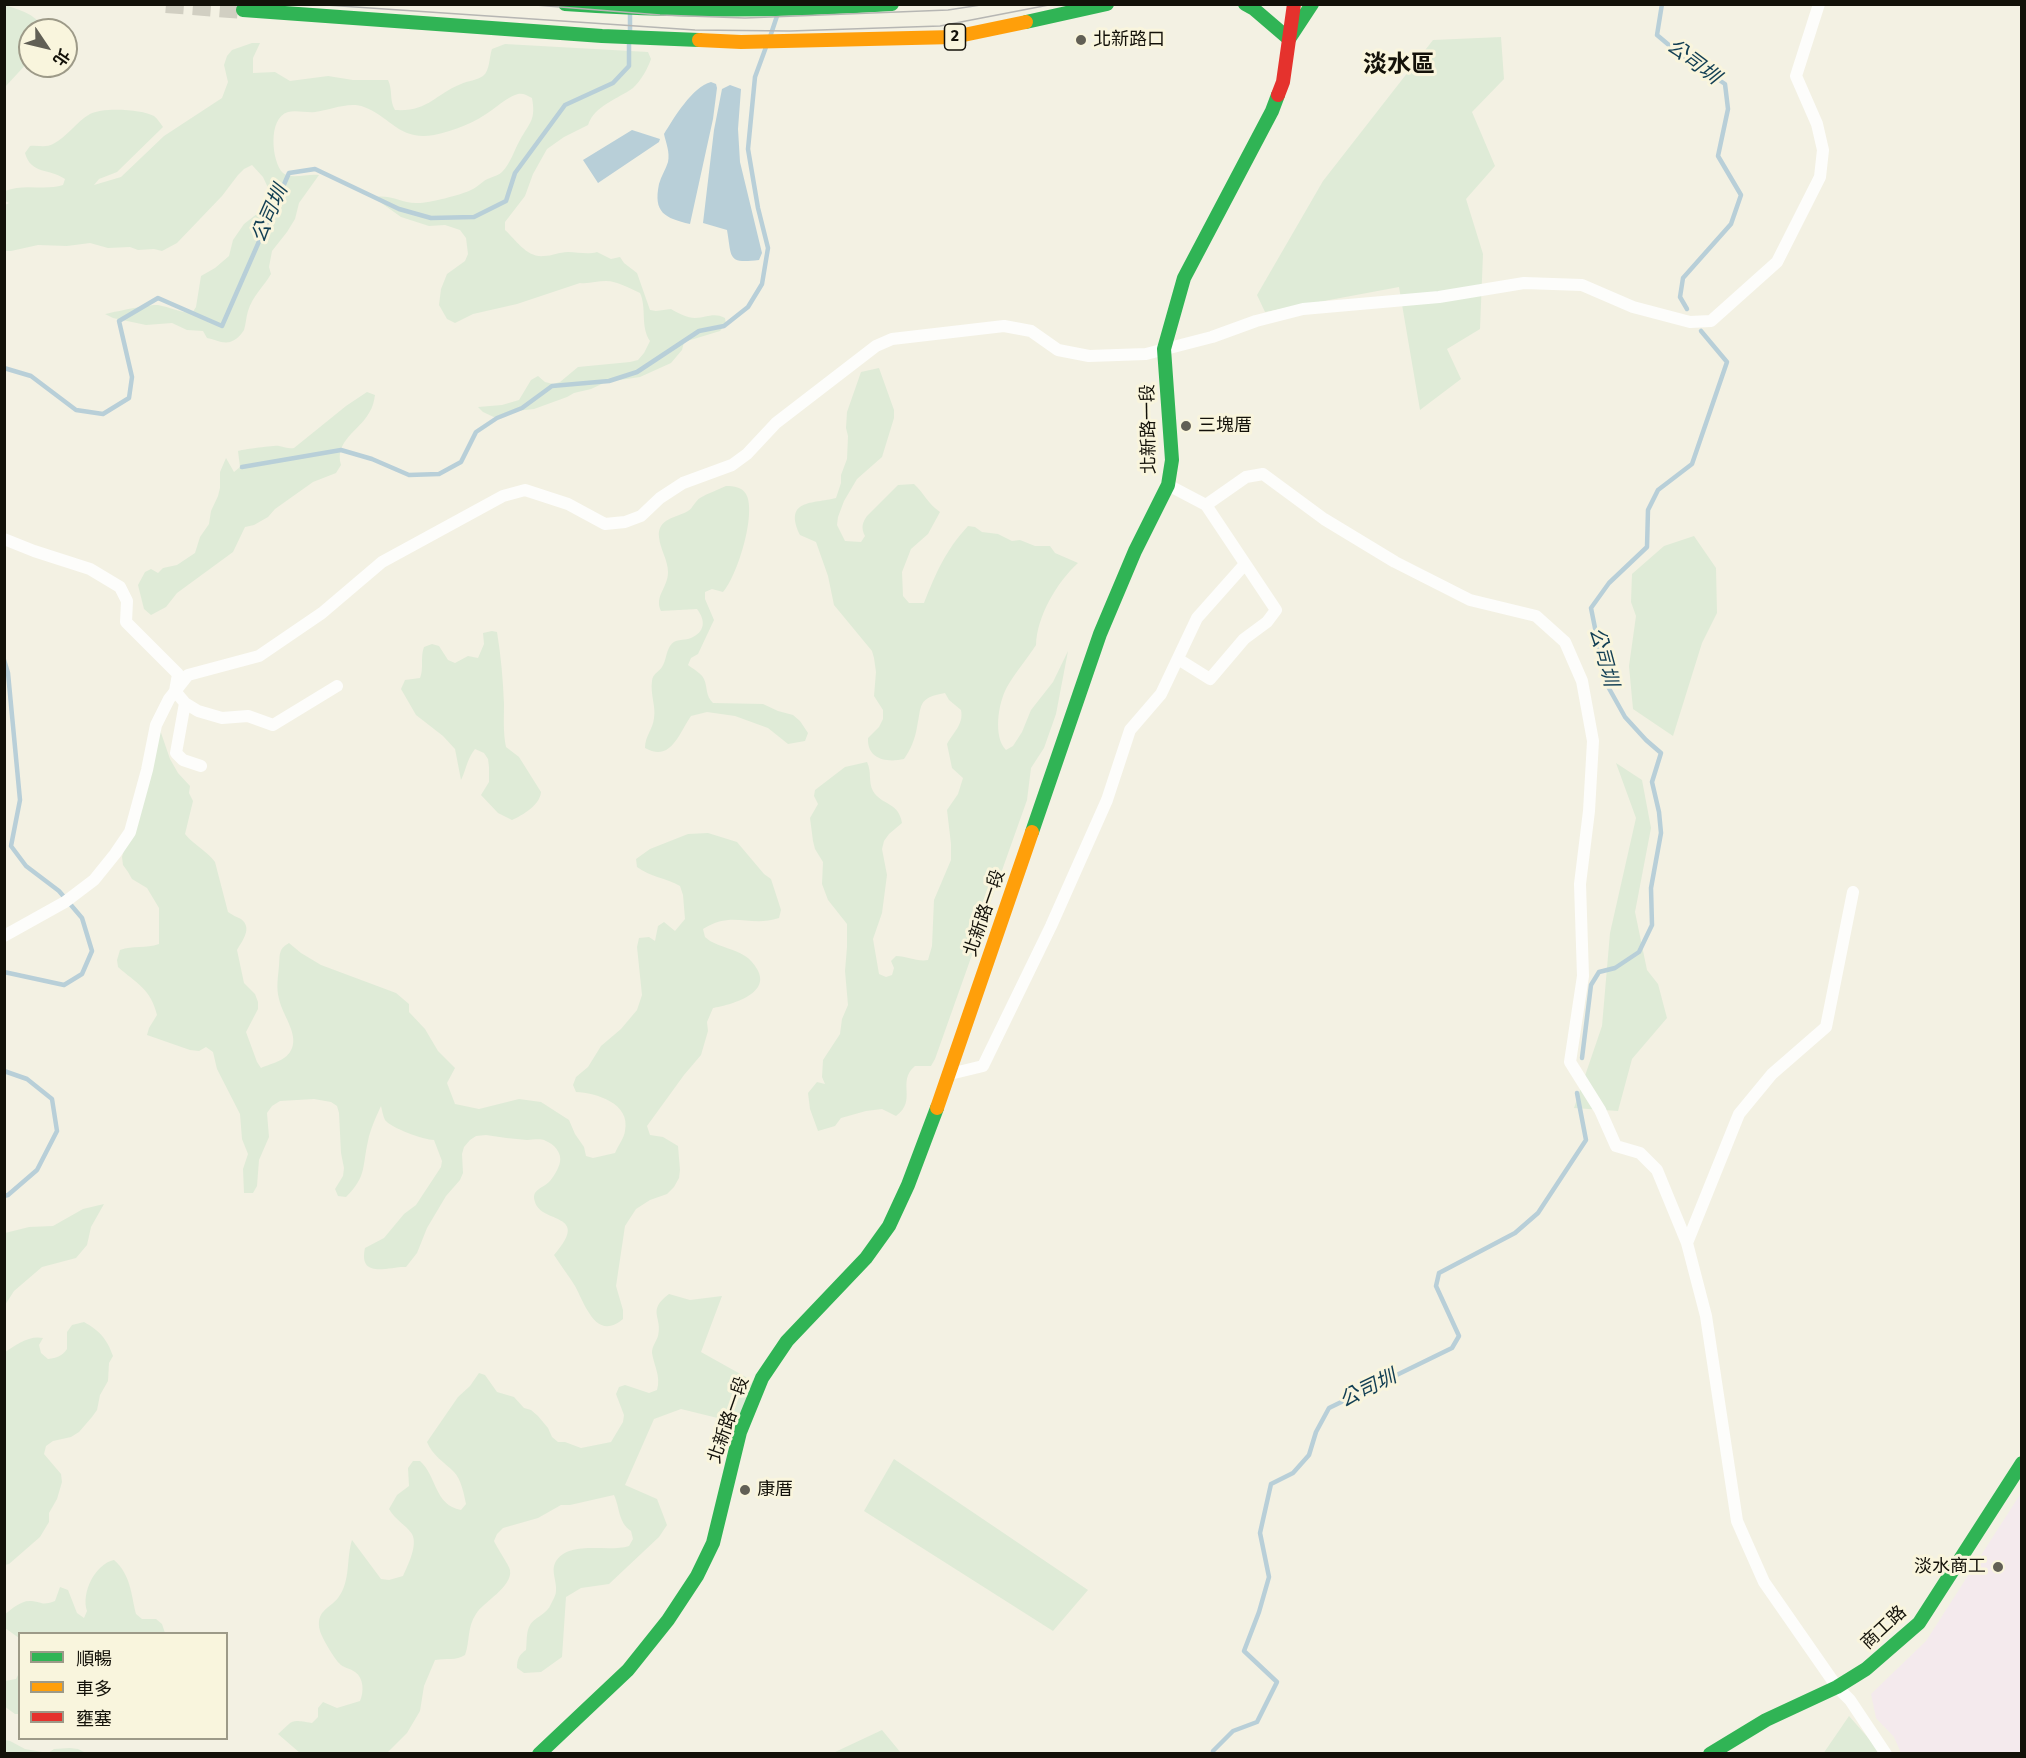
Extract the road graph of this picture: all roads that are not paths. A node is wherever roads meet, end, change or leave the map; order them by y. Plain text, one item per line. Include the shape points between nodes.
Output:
1 (565, 4) edge
2 (892, 4) edge
3 (1107, 4) edge
4 (1245, 4) edge
5 (1294, 4) edge
6 (1312, 4) edge
7 (1819, 4) edge
8 (243, 10) dead end
9 (1289, 39) junction
10 (1164, 349) junction
11 (1168, 485) junction
12 (1206, 505) junction
13 (4, 539) edge
14 (1245, 564) junction
15 (1178, 659) junction
16 (337, 686) dead end
17 (175, 691) junction
18 (185, 703) junction
19 (201, 766) dead end
20 (1853, 892) dead end
21 (4, 936) edge
22 (950, 1074) junction
23 (1687, 1243) junction
24 (2022, 1463) edge
25 (1837, 1688) junction
26 (539, 1754) edge
27 (1710, 1754) edge
28 (1886, 1754) edge

1 - 2 main road via 747,11
3 - 8 main road, 2 via 954,37 741,42
4 - 9 main road
5 - 9 main road, 北新路一段
6 - 9 main road
7 - 10 street via 1796,76 1817,124 1823,150 1820,177 1777,262 1712,321 1690,322 1633,307 1582,285 1524,283 1439,297 1303,309
9 - 10 main road, 北新路一段 via 1283,82 1272,111 1185,278
10 - 11 main road, 北新路一段 via 1172,460
10 - 17 street via 1146,354 1089,356 1058,350 1031,331 1004,326 892,339 876,346 776,423 732,465 683,483 642,516 605,524 568,504 525,490 503,496 382,562 322,613 259,656 188,675
11 - 12 street
11 - 22 main road, 北新路一段 via 1100,634
12 - 14 street
12 - 23 street via 1246,477 1263,474 1324,519 1395,562 1470,600 1536,616 1565,642 1582,681 1593,741 1580,884 1583,976 1570,1062 1600,1110 1616,1146 1640,1153 1657,1170
13 - 17 street via 90,569 120,587 127,601 126,622 177,674
14 - 15 street via 1197,618
14 - 15 street via 1276,610 1210,679
15 - 22 street via 1161,694 1130,730 1098,822 983,1066
16 - 18 street via 273,725 248,716 222,718
17 - 18 street
17 - 21 street via 156,725 130,832 93,880
18 - 19 street via 176,753
20 - 23 street via 1826,1027 1772,1074 1739,1114
22 - 26 main road, 北新路一段 via 889,1226 866,1258 787,1341 762,1378 740,1432 713,1543 697,1576 628,1670
23 - 25 street via 1706,1316 1737,1521 1764,1582
24 - 25 main road, 商工路 via 1918,1623 1866,1669
25 - 27 main road, 商工路 via 1766,1720
25 - 28 street via 1850,1700

